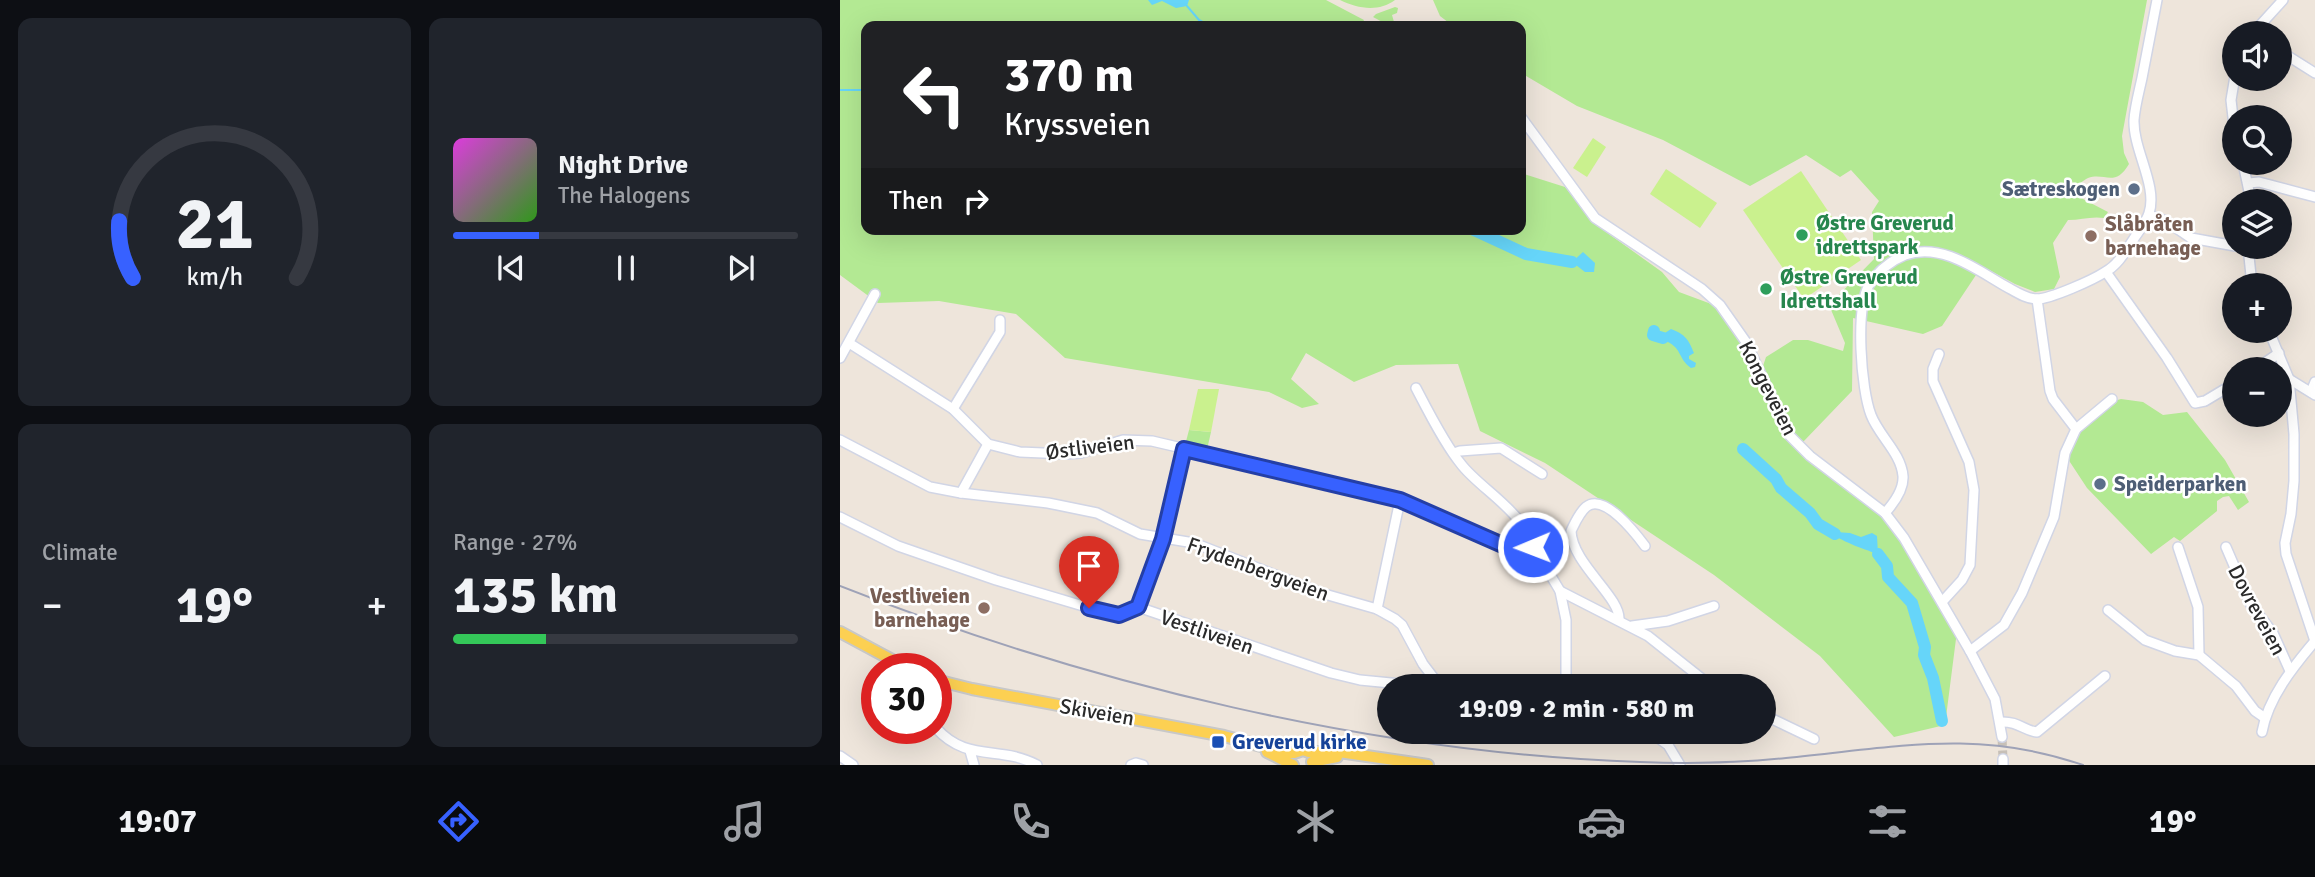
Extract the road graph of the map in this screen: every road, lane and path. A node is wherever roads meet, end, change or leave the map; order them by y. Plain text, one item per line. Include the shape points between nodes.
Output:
1 (2157, 0) edge
2 (2283, 0) edge
3 (2264, 21) edge
4 (2292, 58) edge
5 (2315, 72) edge
6 (1526, 124) edge
7 (2247, 175) edge
8 (2249, 183) junction
9 (2250, 189) edge
10 (2315, 197) edge
11 (2149, 215) junction
12 (2222, 244) edge
13 (2106, 272) junction
14 (875, 294) dead end
15 (2036, 299) junction
16 (1000, 320) dead end
17 (849, 343) junction
18 (2274, 343) edge
19 (1939, 354) dead end
20 (2279, 354) junction
21 (2274, 357) edge
22 (2280, 357) edge
23 (840, 358) edge
24 (2292, 381) edge
25 (2315, 382) edge
26 (1416, 388) dead end
27 (2222, 391) edge
28 (2313, 394) edge
29 (2112, 398) dead end
30 (953, 409) junction
31 (2292, 424) edge
32 (2076, 429) junction
33 (840, 440) edge
34 (988, 444) junction
35 (1184, 449) junction
36 (1454, 453) junction
37 (1542, 474) dead end
38 (961, 493) junction
39 (1400, 500) junction
40 (1885, 513) junction
41 (840, 517) edge
42 (1163, 539) junction
43 (1645, 546) dead end
44 (2178, 547) dead end
45 (2226, 547) dead end
46 (1530, 557) junction
47 (1560, 591) junction
48 (1942, 602) junction
49 (1714, 606) dead end
50 (1138, 607) junction
51 (1377, 609) junction
52 (2108, 610) dead end
53 (1619, 620) junction
54 (1632, 626) junction
55 (840, 632) edge
56 (2315, 641) edge
57 (1970, 651) junction
58 (879, 653) edge
59 (2199, 655) junction
60 (2290, 671) junction
61 (1430, 674) edge
62 (1566, 674) edge
63 (1696, 674) edge
64 (2105, 676) dead end
65 (1377, 682) edge
66 (952, 684) edge
67 (2265, 718) junction
68 (1776, 721) edge
69 (2000, 723) junction
70 (2262, 732) dead end
71 (2002, 737) tunnel mouth
72 (1814, 739) dead end
73 (952, 743) edge
74 (1667, 744) edge
75 (970, 751) junction
76 (840, 756) edge
77 (1311, 760) edge
78 (1294, 761) edge
79 (853, 765) edge
80 (974, 765) edge
81 (1037, 765) edge
82 (1131, 765) edge
83 (1143, 765) edge
84 (1428, 765) edge
85 (1679, 765) edge

1 - 11 street via 2134,121 2151,194
2 - 3 street
4 - 5 street
6 - 40 street, Kongeveien via 1595,218 1720,305 1746,342 1789,435
7 - 8 street
8 - 9 street
8 - 10 street
11 - 12 street via 2191,238
11 - 13 street
13 - 15 street
13 - 27 street via 2195,403
14 - 17 street
15 - 32 street via 2050,391
15 - 40 street via 1955,258 1929,251 1893,260 1876,276 1864,297 1861,319 1864,388 1871,415 1903,473 1900,491
16 - 30 street via 1000,332
17 - 23 street
17 - 30 street
18 - 20 street
19 - 48 street via 1933,381 1966,455 1974,490 1970,565
20 - 21 street
20 - 22 street
24 - 28 street
25 - 28 street
26 - 36 street
29 - 32 street
30 - 34 street
31 - 56 street via 2295,457 2285,543
32 - 57 street via 2065,453 2054,517 2017,603 2004,625
33 - 38 street, Frydenbergveien via 919,482
34 - 35 street, Østliveien via 1020,452 1066,454 1136,439
34 - 38 street
35 - 39 street, Østliveien
35 - 42 street
36 - 37 street via 1500,448
36 - 46 street via 1521,524 1533,547
38 - 42 street, Frydenbergveien via 1097,513 1128,529
39 - 46 street, Østliveien
39 - 51 street
40 - 48 street, Kongeveien
41 - 50 street, Vestliveien via 898,546 1009,584 1110,614
42 - 50 street
42 - 51 street, Frydenbergveien via 1195,543 1321,593
43 - 53 street via 1622,518 1595,504 1588,505 1571,530 1574,546 1615,605
44 - 59 street via 2198,607
45 - 60 street, Dovreveien via 2251,605 2271,629
46 - 47 street, Østliveien via 1548,571
47 - 53 street, Østliveien
47 - 62 street via 1567,627
48 - 57 street, Kongeveien
49 - 54 street via 1668,621
50 - 65 street, Vestliveien via 1331,673
51 - 61 street, Frydenbergveien via 1402,625
52 - 59 street via 2146,640
53 - 54 street, Østliveien
54 - 63 street, Østliveien
55 - 58 main road
56 - 60 street
57 - 69 street, Kongeveien via 1995,699
59 - 67 street
60 - 67 street
64 - 69 street via 2037,732 2017,723
66 - 78 main road, Skiveien via 1204,732 1259,745
67 - 70 street
68 - 72 street
69 - 71 street, Kongeveien
73 - 75 street
74 - 85 street
75 - 80 street
75 - 81 street via 1014,755
76 - 79 street
77 - 78 main road, Skiveien via 1303,750
77 - 84 main road via 1348,754
82 - 83 street

